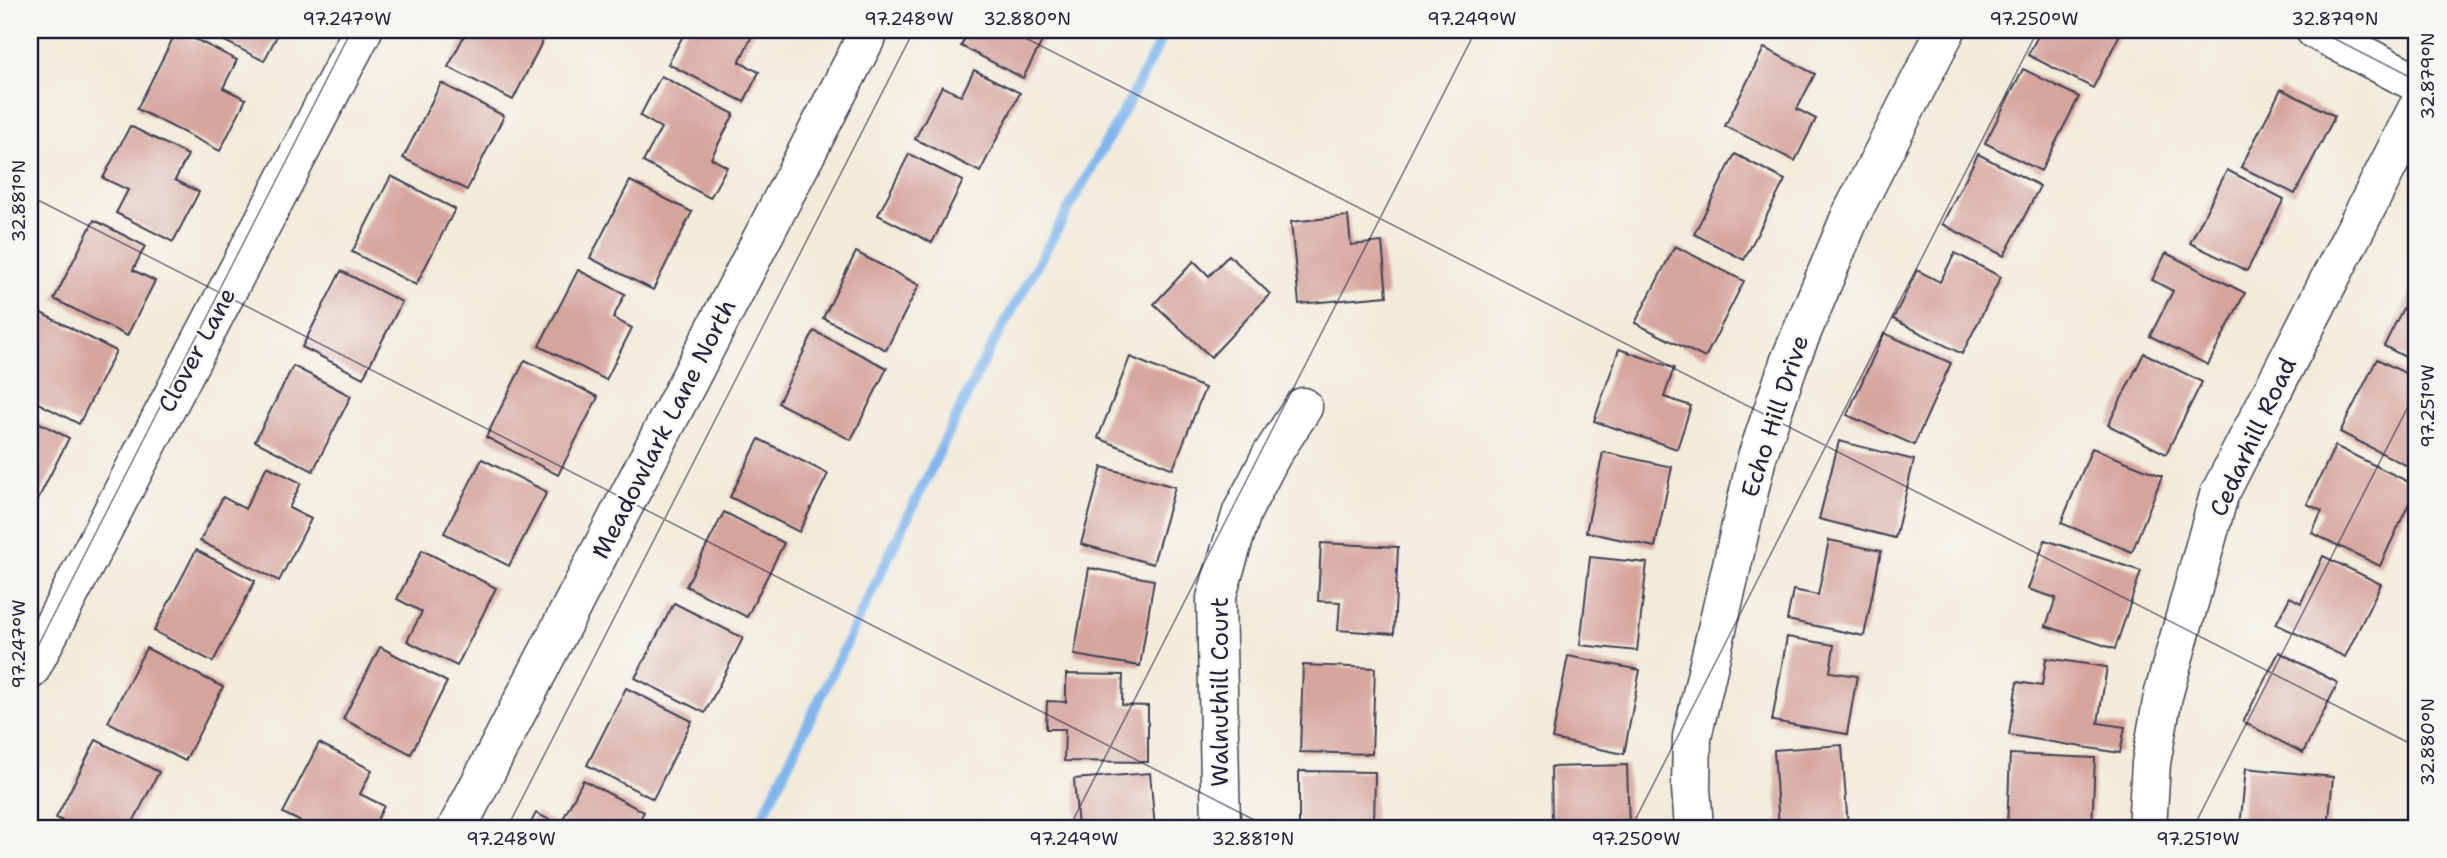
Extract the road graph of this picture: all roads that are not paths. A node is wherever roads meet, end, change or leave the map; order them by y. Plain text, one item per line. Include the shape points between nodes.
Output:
1 (363, 30) edge
2 (870, 30) edge
3 (1946, 30) edge
4 (2315, 30) edge
5 (2417, 83) edge
6 (2417, 109) edge
7 (1303, 407) dead end
8 (30, 670) edge
9 (457, 828) edge
10 (1222, 828) edge
11 (1694, 828) edge
12 (2147, 828) edge

1 - 8 street, Clover Lane
2 - 9 street, Meadowlark Lane North
3 - 11 street, Echo Hill Drive via 1851,215 1789,363 1757,457 1692,737
4 - 5 street
6 - 12 street, Cedarhill Road via 2220,495 2163,696 2151,763
7 - 10 street, Walnuthill Court via 1242,512 1216,598

